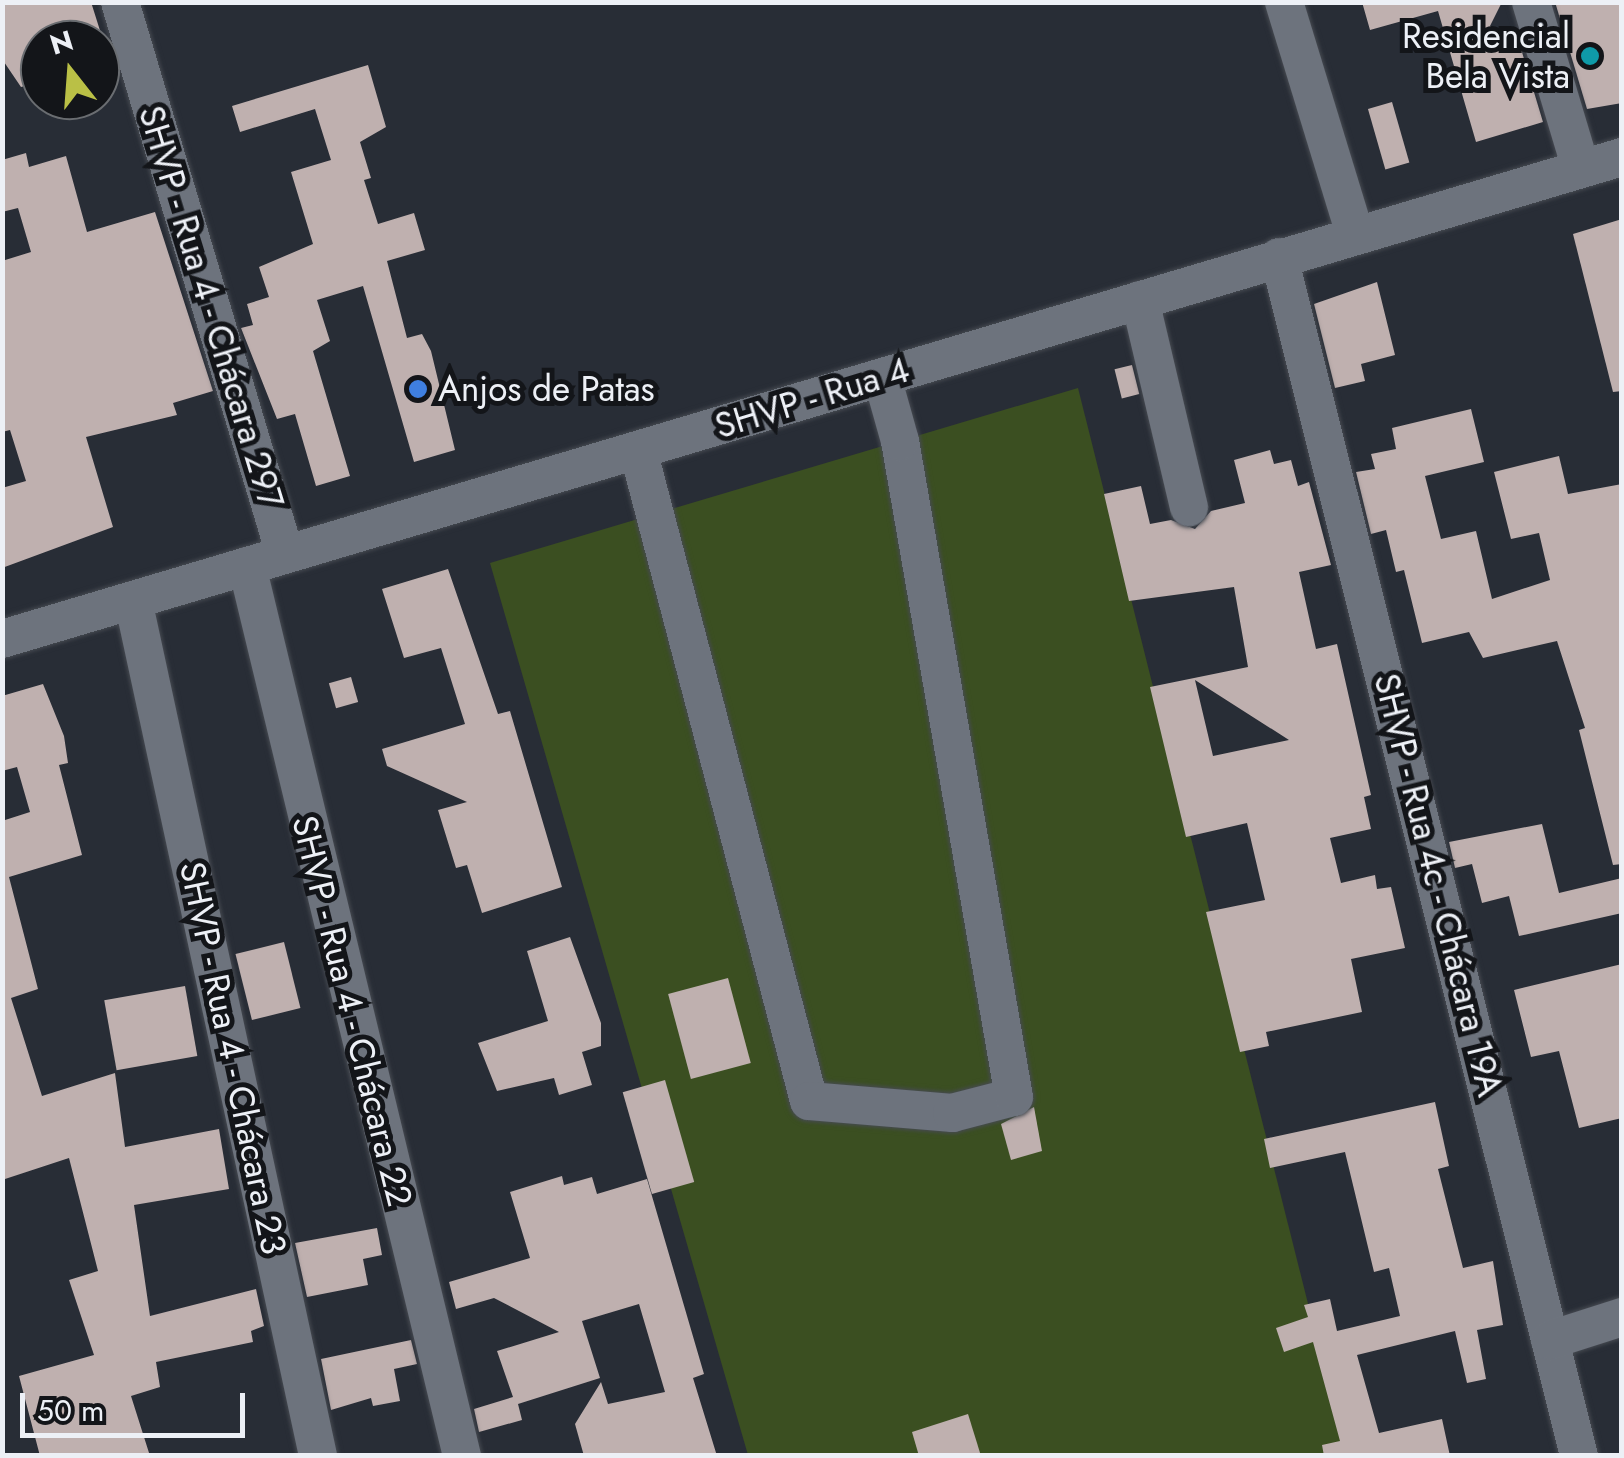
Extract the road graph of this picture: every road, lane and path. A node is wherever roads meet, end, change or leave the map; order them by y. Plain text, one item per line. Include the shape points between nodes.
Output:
1 (120, 2) edge
2 (1284, 2) edge
3 (1530, 2) edge
4 (1622, 157) edge
5 (1580, 169) junction
6 (1355, 234) junction
7 (1280, 257) junction
8 (1140, 300) junction
9 (882, 378) junction
10 (638, 450) junction
11 (1189, 507) dead end
12 (285, 554) junction
13 (246, 566) junction
14 (133, 600) junction
15 (2, 639) edge
16 (1622, 1318) edge
17 (1550, 1340) junction
18 (318, 1456) edge
19 (462, 1456) edge
20 (1578, 1456) edge

1 - 12 street, SHVP - Rua 4 - Chácara 297
2 - 6 street
3 - 5 street
4 - 5 street, SHVP - Rua 4
5 - 6 street, SHVP - Rua 4
6 - 7 street, SHVP - Rua 4
7 - 8 street, SHVP - Rua 4
7 - 17 street, SHVP - Rua 4c - Chácara 19A
8 - 9 street, SHVP - Rua 4
8 - 11 street
9 - 10 street, SHVP - Rua 4
9 - 10 street via 900,441 1014,1097 952,1113 809,1101
10 - 12 street, SHVP - Rua 4
12 - 13 street, SHVP - Rua 4
13 - 14 street, SHVP - Rua 4
13 - 19 street, SHVP - Rua 4 - Chácara 22
14 - 15 street, SHVP - Rua 4
14 - 18 street, SHVP - Rua 4 - Chácara 23
16 - 17 street
17 - 20 street, SHVP - Rua 4c - Chácara 19A

